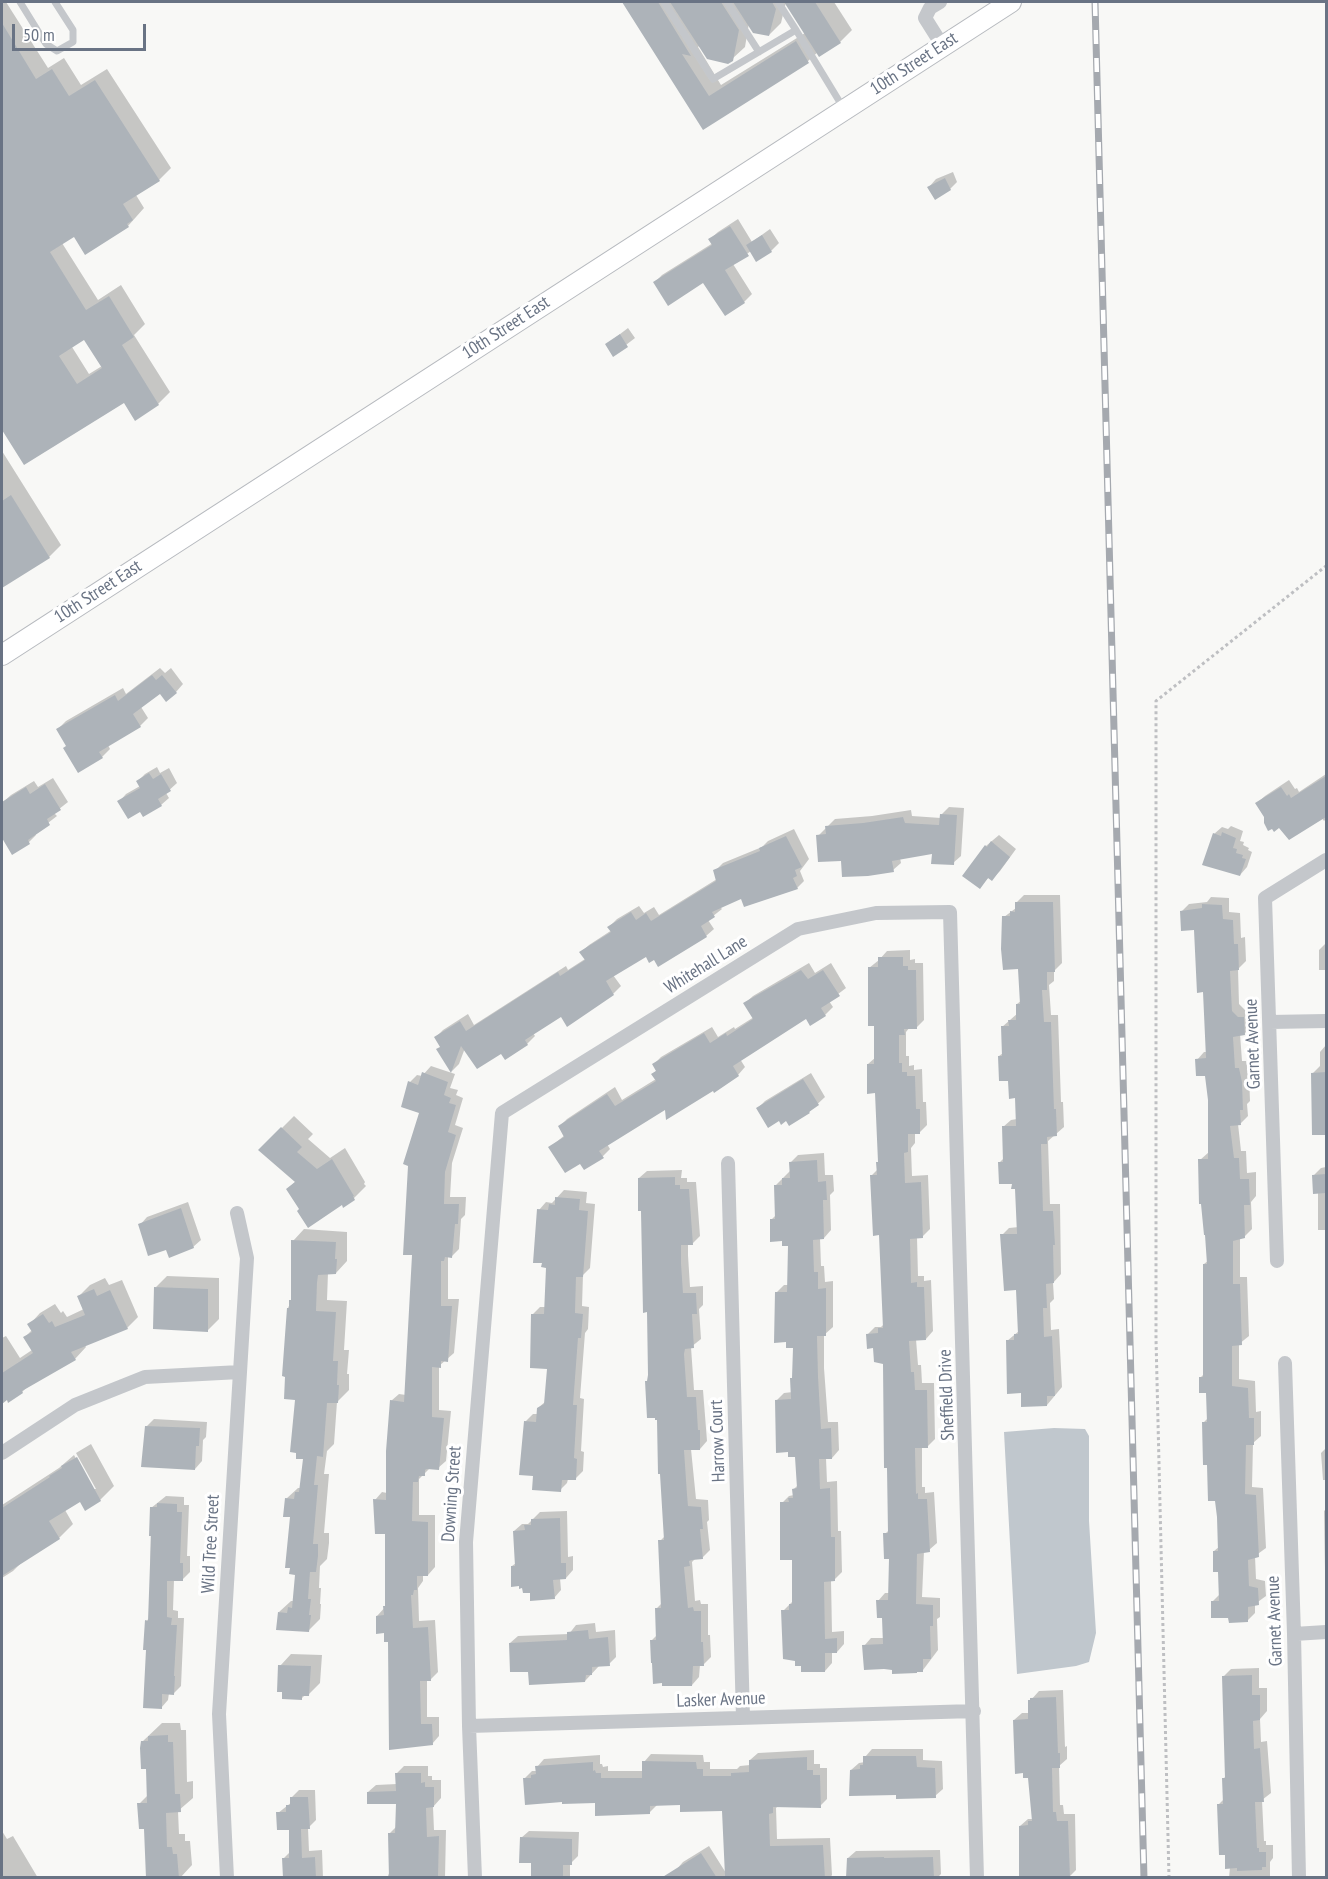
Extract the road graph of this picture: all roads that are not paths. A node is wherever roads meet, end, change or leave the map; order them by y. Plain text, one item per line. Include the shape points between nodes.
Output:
1 (20, 2) edge
2 (56, 2) edge
3 (664, 2) edge
4 (727, 2) edge
5 (778, 2) edge
6 (940, 2) edge
7 (1011, 2) edge
8 (796, 30) junction
9 (942, 45) junction
10 (759, 52) junction
11 (844, 109) junction
12 (2, 655) edge
13 (1326, 860) edge
14 (950, 912) joint
15 (1326, 1020) edge
16 (1270, 1022) junction
17 (502, 1113) joint
18 (728, 1163) dead end
19 (237, 1213) dead end
20 (1277, 1261) dead end
21 (1285, 1363) dead end
22 (240, 1372) junction
23 (2, 1453) edge
24 (1326, 1632) edge
25 (1294, 1634) junction
26 (974, 1711) junction
27 (743, 1718) junction
28 (469, 1726) junction
29 (227, 1878) edge
30 (475, 1878) edge
31 (977, 1878) edge
32 (1299, 1878) edge

1 - 2 lane via 46,44 57,51 73,42 73,30
3 - 10 lane via 713,79
4 - 10 lane
5 - 8 lane
6 - 9 street via 930,8 925,18
7 - 9 main road, 10th Street East
8 - 10 lane
8 - 11 lane
9 - 11 main road, 10th Street East
11 - 12 main road, 10th Street East
13 - 16 street, Garnet Avenue via 1265,898
14 - 17 street, Whitehall Lane via 876,913 798,929
14 - 26 street, Sheffield Drive
15 - 16 street
16 - 20 street, Garnet Avenue
17 - 28 street, Downing Street via 466,1542
18 - 27 street, Harrow Court
19 - 22 street, Wild Tree Street via 247,1258
21 - 25 street, Garnet Avenue
22 - 23 street via 145,1377 75,1405
22 - 29 street, Wild Tree Street via 219,1714
24 - 25 street
25 - 32 street, Garnet Avenue
26 - 27 street, Lasker Avenue
26 - 31 street, Sheffield Drive
27 - 28 street, Lasker Avenue
28 - 30 street, Downing Street

